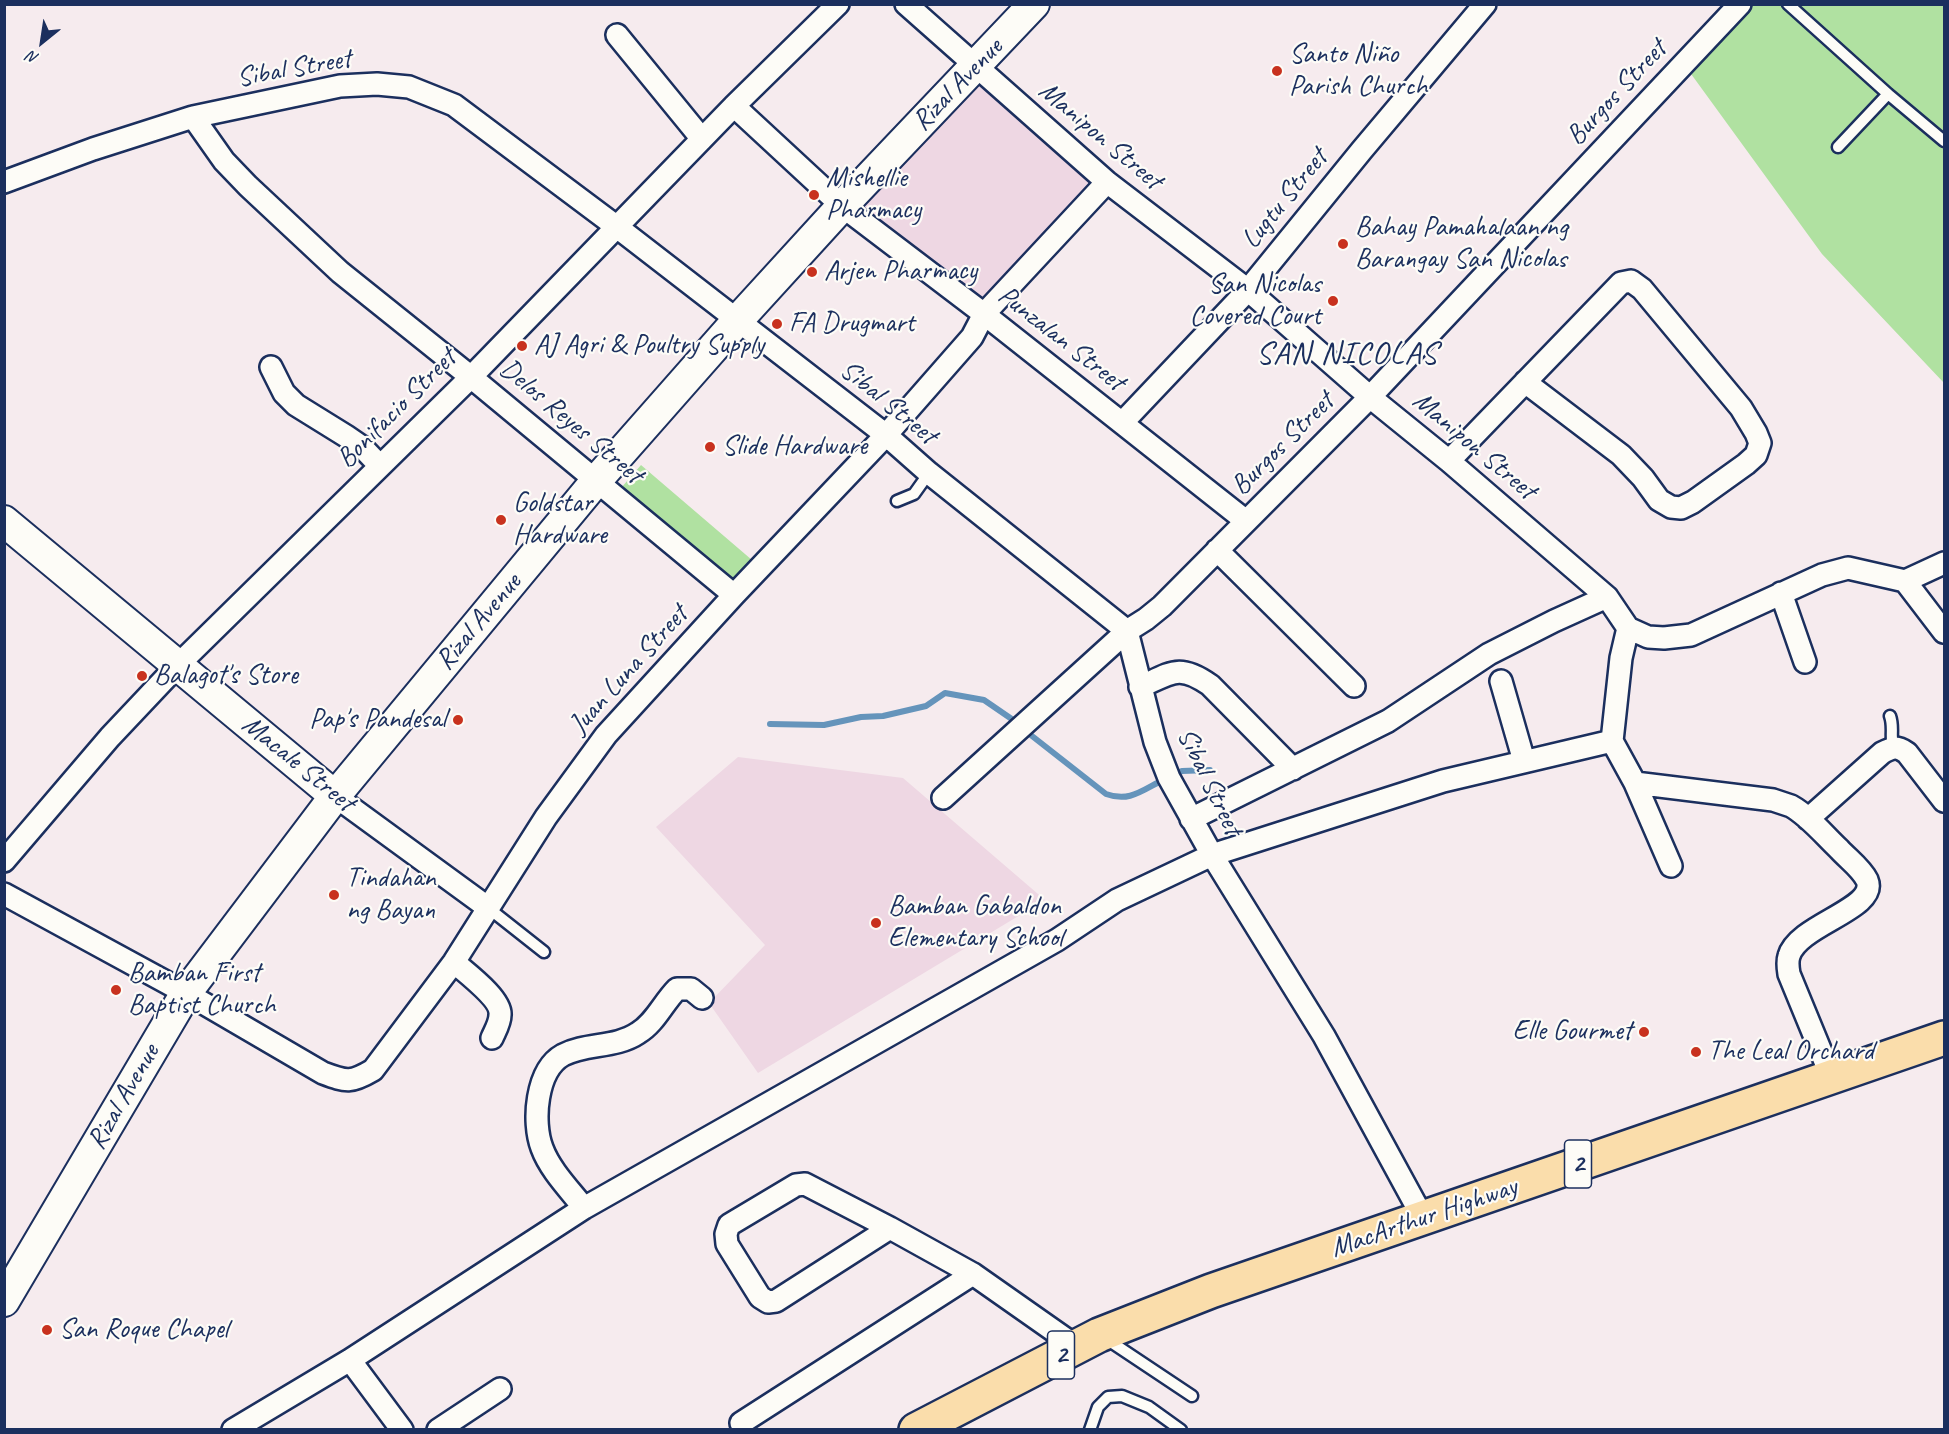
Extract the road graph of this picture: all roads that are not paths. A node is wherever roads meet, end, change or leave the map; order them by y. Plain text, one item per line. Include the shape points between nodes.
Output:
1 (838, 4) edge
2 (906, 4) edge
3 (1034, 4) edge
4 (1485, 4) edge
5 (1740, 4) edge
6 (1790, 5) edge
7 (617, 35) dead end
8 (976, 67) junction
9 (1888, 94) junction
10 (734, 106) junction
11 (193, 117) junction
12 (702, 139) junction
13 (1944, 141) edge
14 (1838, 147) dead end
15 (4, 182) edge
16 (1107, 182) junction
17 (842, 206) junction
18 (617, 227) junction
19 (1248, 290) junction
20 (984, 314) junction
21 (737, 321) junction
22 (271, 366) dead end
23 (471, 376) junction
24 (1525, 382) junction
25 (1370, 398) junction
26 (1122, 423) junction
27 (886, 435) junction
28 (1449, 461) junction
29 (380, 466) junction
30 (930, 473) junction
31 (596, 481) junction
32 (897, 501) dead end
33 (4, 521) edge
34 (1246, 522) junction
35 (1217, 550) junction
36 (1944, 563) edge
37 (1905, 581) junction
38 (1781, 593) junction
39 (734, 596) junction
40 (1607, 597) junction
41 (1628, 628) junction
42 (1128, 631) junction
43 (1944, 632) edge
44 (1805, 662) dead end
45 (177, 666) junction
46 (1501, 681) dead end
47 (1354, 686) dead end
48 (1140, 687) junction
49 (1890, 716) dead end
50 (1612, 741) junction
51 (1893, 747) junction
52 (1524, 761) junction
53 (1293, 769) junction
54 (1635, 783) junction
55 (335, 796) junction
56 (943, 798) dead end
57 (1944, 801) edge
58 (1191, 819) junction
59 (1808, 819) junction
60 (1212, 855) junction
61 (4, 861) edge
62 (1671, 866) dead end
63 (4, 894) edge
64 (487, 907) junction
65 (544, 952) dead end
66 (454, 962) junction
67 (186, 993) junction
68 (702, 998) dead end
69 (492, 1038) dead end
70 (1944, 1038) edge
71 (1831, 1076) junction
72 (584, 1209) junction
73 (1424, 1218) junction
74 (890, 1227) junction
75 (973, 1274) junction
76 (4, 1301) edge
77 (1088, 1341) junction
78 (350, 1360) junction
79 (500, 1389) dead end
80 (1192, 1396) dead end
81 (741, 1423) dead end
82 (233, 1430) edge
83 (402, 1430) edge
84 (438, 1430) edge
85 (916, 1430) edge
86 (1090, 1430) edge
87 (1181, 1430) edge

1 - 10 street, Bonifacio Street
2 - 8 street, Manipon Street
3 - 8 street, Rizal Avenue
4 - 19 street, Lugtu Street
5 - 25 street, Burgos Street
6 - 9 lane
7 - 12 street
8 - 16 street, Manipon Street
8 - 17 street, Rizal Avenue
9 - 13 lane
9 - 14 lane
10 - 12 street, Bonifacio Street
10 - 17 street, Punzalan Street
11 - 15 street, Sibal Street
11 - 18 street, Sibal Street via 340,86 409,87 454,105
11 - 23 street, Delos Reyes Street via 224,161 271,208 340,272
12 - 18 street, Bonifacio Street
16 - 19 street, Manipon Street
16 - 20 street, Juan Luna Street
17 - 20 street, Punzalan Street
17 - 21 street, Rizal Avenue
18 - 21 street, Sibal Street
18 - 23 street, Bonifacio Street
19 - 25 street, Manipon Street
19 - 26 street, Lugtu Street
20 - 26 street, Punzalan Street
20 - 27 street, Juan Luna Street via 972,337
21 - 27 street, Sibal Street
21 - 31 street, Rizal Avenue
22 - 29 street via 284,393 296,405 362,447
23 - 29 street, Bonifacio Street
23 - 31 street, Delos Reyes Street
24 - 24 street via 1621,283 1631,281 1642,289 1741,408 1760,443 1756,455 1693,502 1681,508 1671,507 1659,500 1621,455
24 - 28 street
25 - 28 street, Manipon Street
25 - 34 street, Burgos Street
26 - 34 street, Punzalan Street
27 - 30 street, Sibal Street
27 - 39 street, Juan Luna Street
28 - 40 street, Manipon Street
29 - 45 street, Bonifacio Street
30 - 32 lane via 914,494
30 - 42 street, Sibal Street
31 - 39 street, Delos Reyes Street
31 - 55 street, Rizal Avenue
33 - 45 street, Macale Street
34 - 35 street, Burgos Street
35 - 42 street, Burgos Street via 1162,606
35 - 47 street
36 - 37 street
37 - 38 street via 1848,568
37 - 43 street
38 - 41 street via 1691,634 1648,637
38 - 44 street
39 - 64 street, Juan Luna Street via 606,735
40 - 41 street, Manipon Street
40 - 53 street via 1490,654 1388,721
41 - 50 street
42 - 48 street, Sibal Street
42 - 56 street, Burgos Street
45 - 55 street, Macale Street
45 - 61 street, Bonifacio Street
46 - 52 street
48 - 53 street via 1172,672 1198,676
48 - 58 street, Sibal Street via 1155,742
49 - 51 lane
50 - 52 street
50 - 54 street
51 - 57 street via 1907,753
51 - 59 street
52 - 60 street via 1443,782
53 - 58 street
54 - 59 street via 1773,800 1791,806
54 - 62 street
55 - 64 street, Macale Street
55 - 67 street, Rizal Avenue
58 - 60 street, Sibal Street
59 - 71 street via 1868,882 1862,900 1801,938 1789,956 1789,974
60 - 72 street via 1117,900 1057,940
60 - 73 street, Sibal Street via 1324,1036
63 - 67 street, Juan Luna Street
64 - 65 lane
64 - 66 street, Juan Luna Street
66 - 67 street, Juan Luna Street via 374,1070 342,1081
66 - 69 street via 493,998 500,1010
67 - 76 street, Rizal Avenue
68 - 72 street via 691,989 678,989 637,1035 577,1050 551,1065 538,1098 542,1148
70 - 71 highway, MacArthur Highway / 2
71 - 73 highway, MacArthur Highway / 2
72 - 78 street
73 - 77 highway, MacArthur Highway / 2 via 1211,1291
74 - 74 street via 776,1301 768,1302 760,1297 738,1262 727,1244 726,1234 729,1226 796,1185 805,1184
74 - 75 street
75 - 77 street
75 - 81 street
77 - 80 lane
77 - 85 highway, MacArthur Highway / 2
78 - 82 street
78 - 83 street
79 - 84 street
86 - 87 lane via 1098,1407 1108,1397 1122,1396 1149,1407

